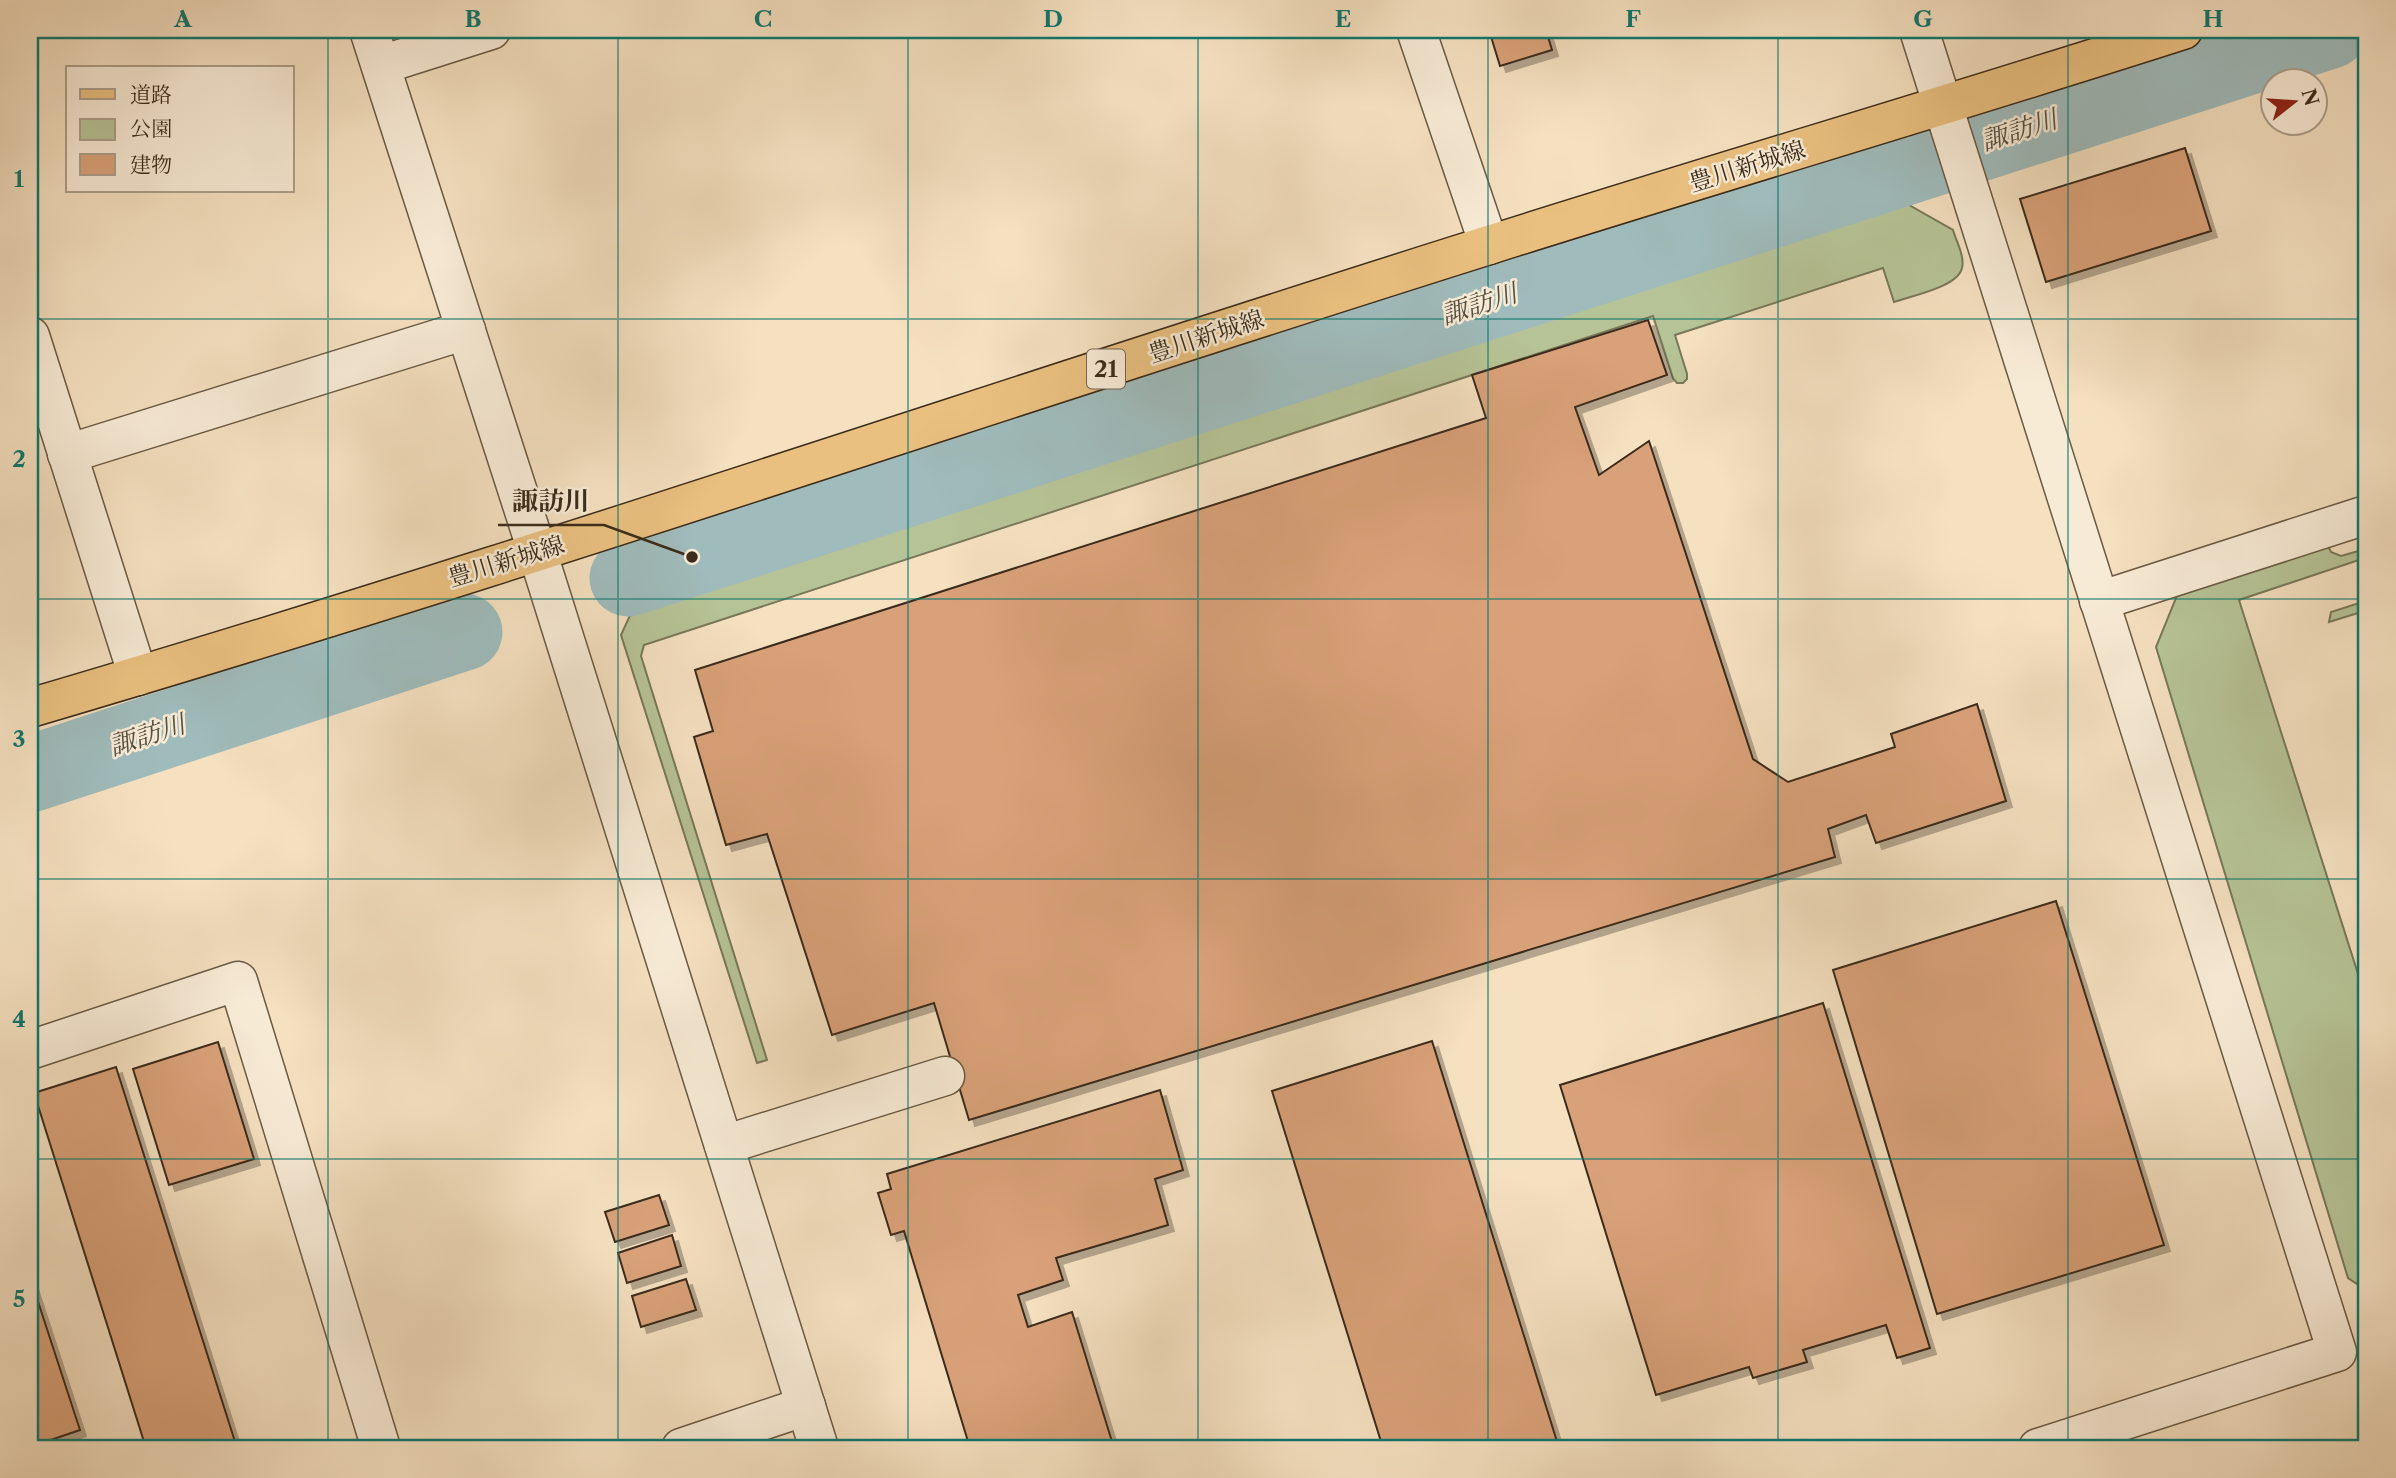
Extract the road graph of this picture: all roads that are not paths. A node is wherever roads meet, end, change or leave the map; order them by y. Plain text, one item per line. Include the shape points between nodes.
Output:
1 (369, 30) edge
2 (491, 30) edge
3 (1416, 30) edge
4 (1919, 30) edge
5 (2183, 30) edge
6 (381, 65) junction
7 (1948, 121) junction
8 (1489, 245) junction
9 (466, 330) junction
10 (30, 335) edge
11 (68, 454) junction
12 (2366, 515) edge
13 (537, 551) junction
14 (2099, 601) junction
15 (138, 676) junction
16 (30, 708) edge
17 (30, 1050) edge
18 (945, 1076) dead end
19 (724, 1145) junction
20 (2352, 1348) edge
21 (806, 1406) junction
22 (380, 1448) edge
23 (681, 1448) edge
24 (820, 1448) edge
25 (2038, 1448) edge

1 - 6 street
2 - 6 street
3 - 8 street
4 - 7 street
5 - 7 main road, 豊川新城線 / 21
6 - 9 street
7 - 8 main road, 豊川新城線 / 21
7 - 14 street
8 - 13 main road, 豊川新城線 / 21
9 - 11 street
9 - 13 street
10 - 11 street
11 - 15 street
12 - 14 street
13 - 15 main road, 豊川新城線 / 21
13 - 19 street
14 - 20 street
15 - 16 main road, 豊川新城線 / 21
17 - 22 street via 238,981
18 - 19 street
19 - 21 street
20 - 25 street
21 - 23 street
21 - 24 street

